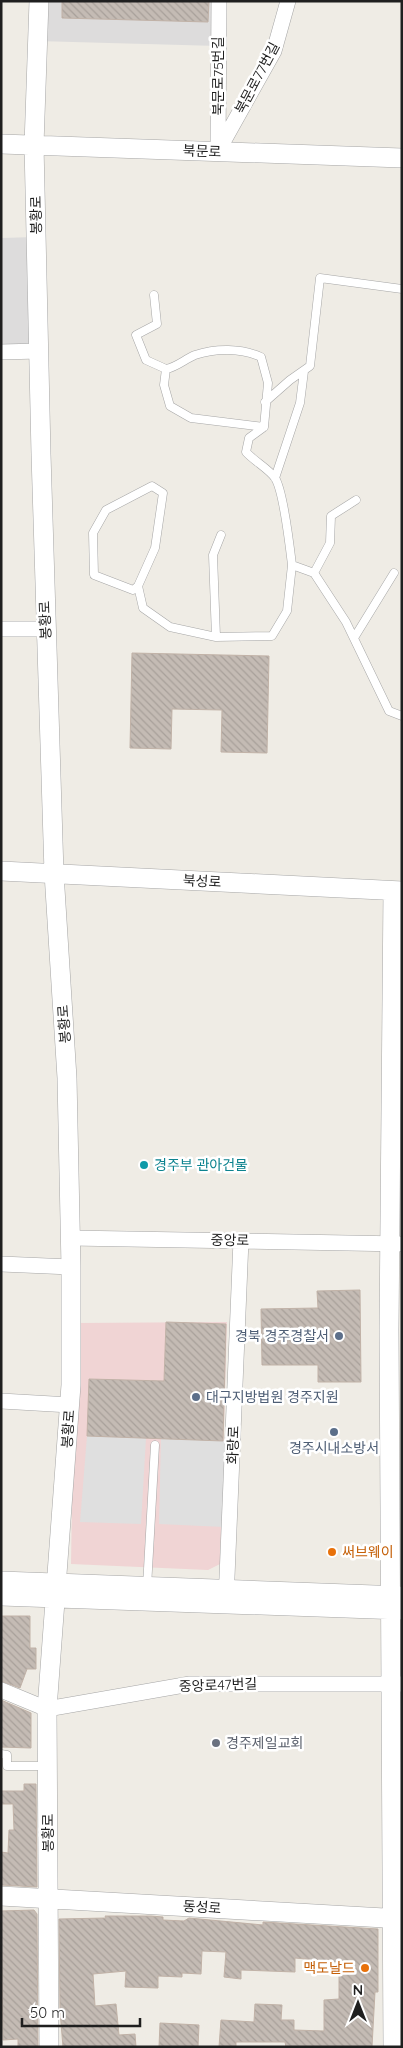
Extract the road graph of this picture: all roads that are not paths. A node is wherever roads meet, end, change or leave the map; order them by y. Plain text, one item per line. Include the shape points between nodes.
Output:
1 (39, 1) edge
2 (219, 1) edge
3 (288, 1) edge
4 (1, 144) edge
5 (34, 145) junction
6 (218, 151) junction
7 (402, 158) edge
8 (402, 289) edge
9 (154, 295) dead end
10 (38, 351) junction
11 (1, 352) edge
12 (166, 369) junction
13 (304, 371) junction
14 (265, 402) junction
15 (264, 427) junction
16 (275, 478) junction
17 (356, 500) dead end
18 (221, 535) dead end
19 (292, 565) junction
20 (314, 573) junction
21 (394, 573) dead end
22 (138, 586) junction
23 (1, 629) edge
24 (46, 629) junction
25 (216, 637) junction
26 (354, 638) junction
27 (402, 716) edge
28 (1, 871) edge
29 (54, 873) junction
30 (397, 891) edge
31 (71, 1238) junction
32 (241, 1240) junction
33 (396, 1244) edge
34 (1, 1264) edge
35 (71, 1266) junction
36 (1, 1401) edge
37 (70, 1405) junction
38 (154, 1445) dead end
39 (396, 1464) edge
40 (1, 1581) edge
41 (147, 1587) junction
42 (57, 1592) junction
43 (1, 1596) edge
44 (227, 1598) junction
45 (396, 1603) edge
46 (396, 1684) edge
47 (1, 1690) edge
48 (47, 1709) junction
49 (1, 1754) edge
50 (47, 1766) junction
51 (1, 1896) edge
52 (48, 1897) junction
53 (396, 1919) edge
54 (396, 2045) edge
55 (49, 2047) edge

1 - 5 street, 봉황로
2 - 6 street, 북문로75번길
3 - 6 street, 북문로77번길 via 274,51
4 - 5 street, 북문로
5 - 6 street, 북문로
5 - 10 street, 봉황로
6 - 7 street, 북문로
8 - 13 lane via 320,278 310,366
9 - 12 lane via 157,324 136,335 146,360
10 - 11 street
10 - 24 street, 봉황로
12 - 14 lane via 195,355 244,350 261,357 268,383
12 - 15 lane via 164,385 170,406 191,418
13 - 14 lane
13 - 16 lane via 300,403
14 - 15 lane
15 - 16 lane via 249,438 246,452
16 - 19 lane
17 - 20 lane via 331,516 330,543
18 - 25 lane via 213,555
19 - 20 lane
19 - 25 lane via 287,611 272,636
20 - 26 lane
21 - 26 lane
22 - 22 lane via 155,548 164,493 152,486 106,510 93,534 94,575 133,590
22 - 25 lane via 143,608 170,627
23 - 24 street
24 - 29 street, 봉황로
26 - 27 lane via 389,711
28 - 29 street, 북성로
29 - 30 street, 북성로
29 - 31 street, 봉황로 via 67,1078
30 - 33 street
31 - 32 street, 중앙로
31 - 35 street, 봉황로
32 - 33 street, 중앙로
32 - 44 street, 화랑로
33 - 39 street via 392,1330
34 - 35 street
35 - 37 street, 봉황로
36 - 37 street
37 - 42 street, 봉황로
38 - 41 lane
39 - 45 street
40 - 42 street
41 - 42 street
41 - 44 street
42 - 43 street
42 - 44 street
42 - 48 street, 봉황로
44 - 45 street
45 - 46 street
46 - 48 street, 중앙로47번길 via 190,1684
46 - 53 street
47 - 48 street
48 - 50 street, 봉황로
49 - 50 lane via 7,1755 7,1766
50 - 52 street, 봉황로
51 - 52 street, 동성로
52 - 53 street, 동성로
52 - 55 street, 봉황로
53 - 54 street

